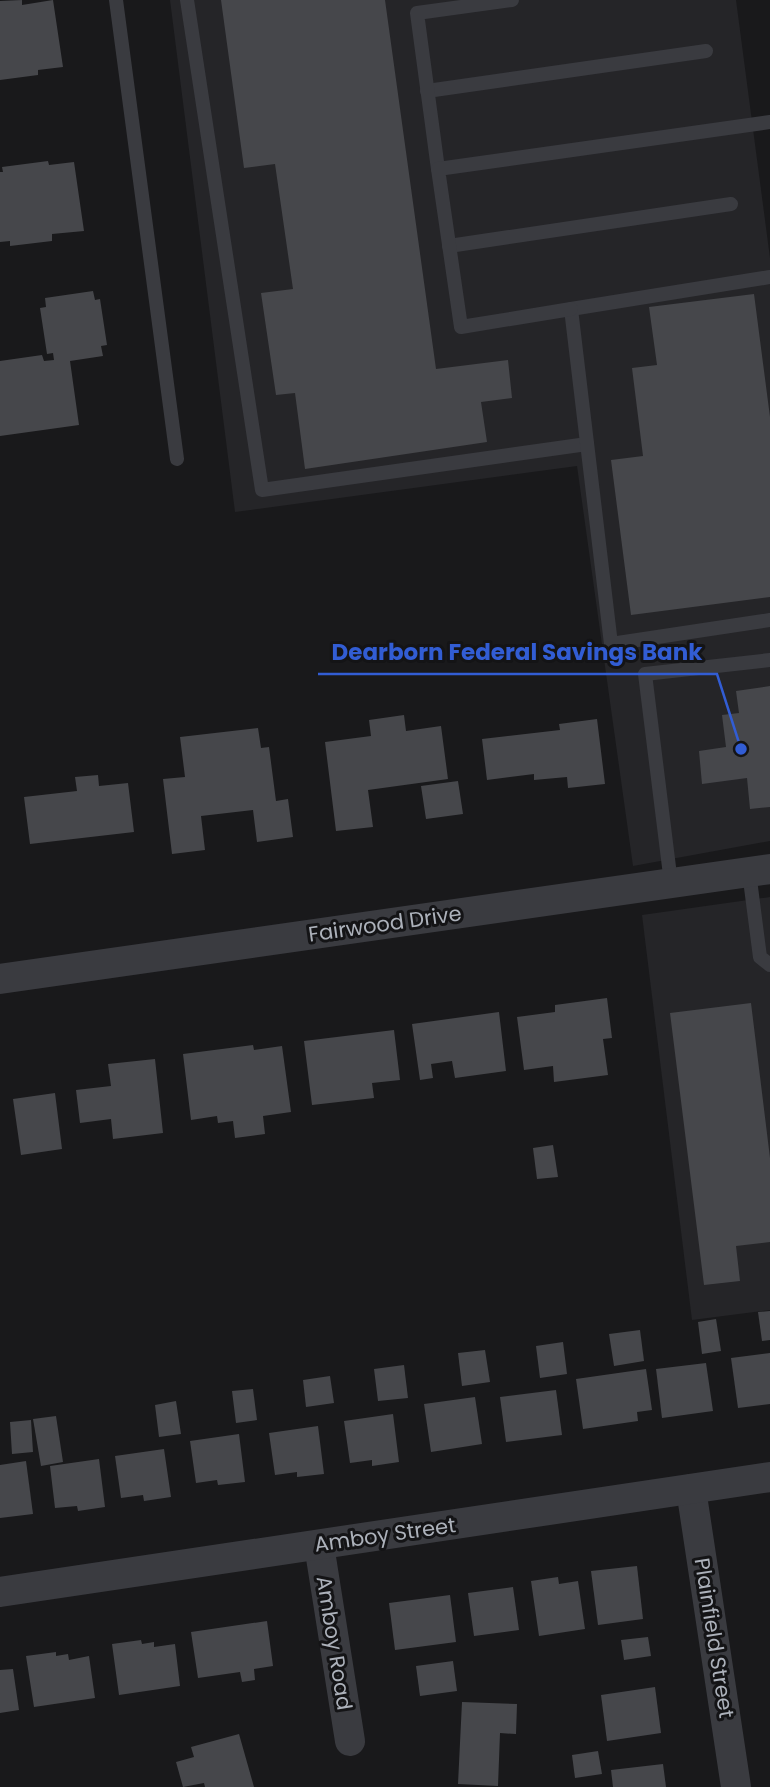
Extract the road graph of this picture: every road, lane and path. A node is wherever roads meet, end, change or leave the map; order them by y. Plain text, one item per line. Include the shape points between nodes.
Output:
1 (116, 0) edge
2 (187, 0) edge
3 (512, 0) edge
4 (416, 7) edge
5 (706, 51) dead end
6 (427, 91) junction
7 (770, 122) edge
8 (438, 169) junction
9 (731, 204) dead end
10 (449, 246) junction
11 (770, 277) edge
12 (571, 309) junction
13 (587, 444) junction
14 (177, 458) dead end
15 (770, 621) edge
16 (770, 660) edge
17 (760, 871) edge
18 (671, 883) junction
19 (770, 965) edge
20 (0, 979) edge
21 (770, 1478) edge
22 (691, 1489) junction
23 (319, 1545) junction
24 (0, 1592) edge
25 (350, 1741) dead end
26 (736, 1787) edge

1 - 14 lane
2 - 13 lane via 262,490
3 - 4 lane
4 - 6 lane
5 - 6 lane
6 - 8 lane
7 - 8 lane
8 - 10 lane
9 - 10 lane
10 - 12 lane via 461,327
11 - 12 lane
12 - 13 lane
13 - 15 lane via 611,644
16 - 18 lane via 645,674
17 - 18 street, Fairwood Drive
17 - 19 lane via 760,957
18 - 20 street, Fairwood Drive
21 - 22 street, Amboy Street
22 - 23 street, Amboy Street
22 - 26 street, Plainfield Street
23 - 24 street, Amboy Street
23 - 25 street, Amboy Road

